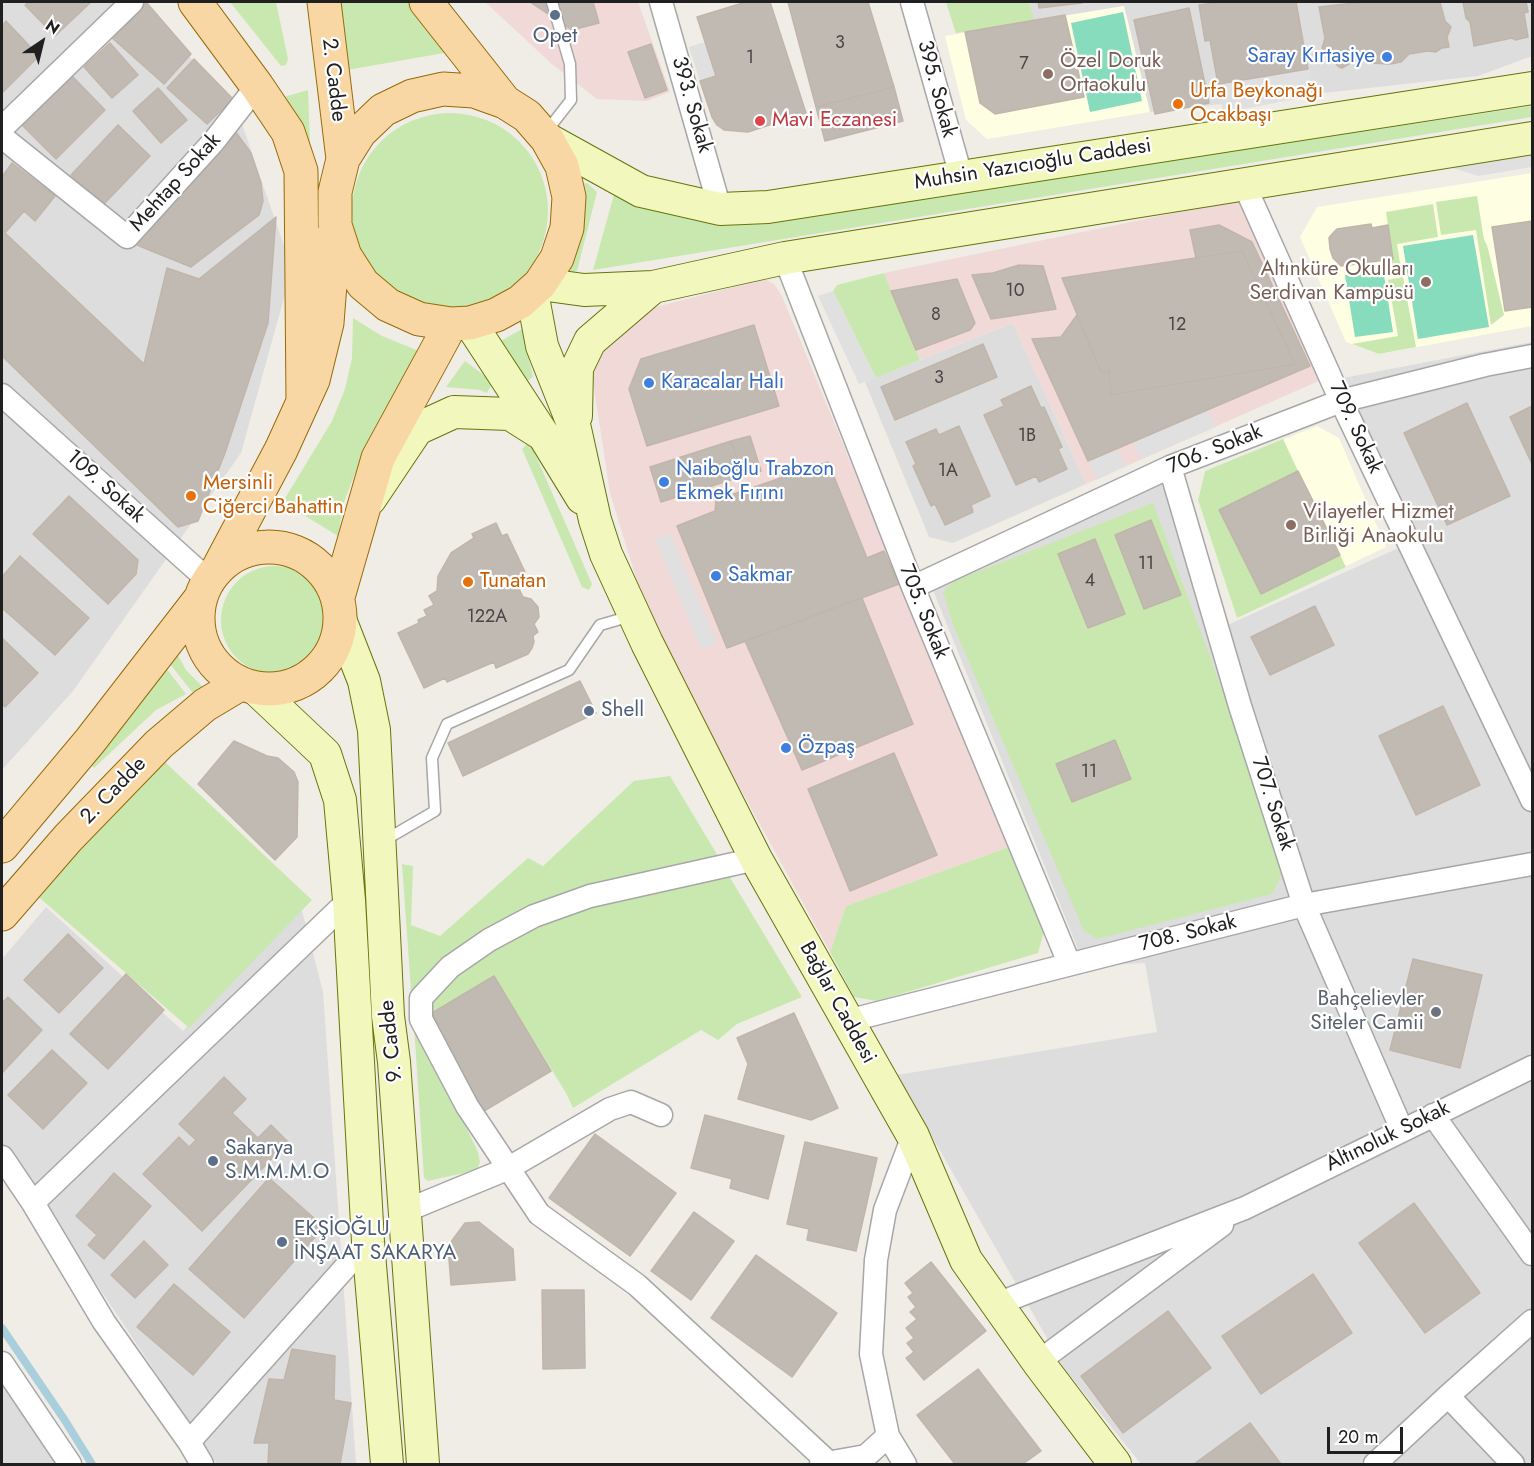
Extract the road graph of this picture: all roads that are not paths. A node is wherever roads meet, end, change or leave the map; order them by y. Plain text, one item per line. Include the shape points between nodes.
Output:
1 (132, 2) edge
2 (195, 2) edge
3 (324, 2) edge
4 (426, 2) edge
5 (552, 2) edge
6 (661, 2) edge
7 (912, 2) edge
8 (257, 86) junction
9 (1533, 88) edge
10 (505, 102) junction
11 (2, 128) edge
12 (2, 137) edge
13 (546, 137) junction
14 (1533, 138) edge
15 (343, 159) junction
16 (960, 176) junction
17 (1244, 184) junction
18 (720, 209) junction
19 (335, 225) junction
20 (785, 258) junction
21 (653, 287) junction
22 (536, 288) junction
23 (460, 323) junction
24 (1533, 356) edge
25 (2, 394) edge
26 (1341, 401) junction
27 (303, 402) junction
28 (575, 429) junction
29 (544, 436) junction
30 (1170, 467) junction
31 (365, 508) junction
32 (595, 520) junction
33 (210, 581) junction
34 (913, 588) junction
35 (339, 609) junction
36 (634, 615) junction
37 (247, 686) junction
38 (1533, 800) edge
39 (379, 843) junction
40 (2, 845) edge
41 (756, 859) junction
42 (1533, 864) edge
43 (349, 900) junction
44 (1304, 905) junction
45 (2, 914) edge
46 (1069, 963) junction
47 (847, 1021) junction
48 (1533, 1067) edge
49 (661, 1114) dead end
50 (1433, 1115) junction
51 (1402, 1130) junction
52 (913, 1136) junction
53 (2, 1157) edge
54 (507, 1169) junction
55 (33, 1203) junction
56 (1245, 1208) junction
57 (405, 1211) junction
58 (368, 1242) junction
59 (1533, 1254) edge
60 (997, 1304) junction
61 (1533, 1321) edge
62 (1038, 1362) junction
63 (2, 1363) edge
64 (1448, 1396) junction
65 (888, 1436) junction
66 (189, 1442) junction
67 (824, 1463) edge
68 (70, 1464) edge
69 (202, 1464) edge
70 (387, 1464) edge
71 (423, 1464) edge
72 (905, 1464) edge
73 (1115, 1464) edge
74 (1375, 1464) edge
75 (1513, 1464) edge

1 - 11 street
2 - 8 main road
3 - 15 main road, 2. Cadde
4 - 10 main road
5 - 13 lane via 570,64 571,100
6 - 18 street, 393. Sokak
7 - 16 street, 395. Sokak
8 - 12 street, Mehtap Sokak via 214,141 127,237
8 - 27 main road via 288,132 301,171
9 - 16 main road, Muhsin Yazıcıoğlu Caddesi
10 - 13 main road
10 - 15 main road via 474,91 443,89 411,96 383,110 360,132
13 - 18 main road, Muhsin Yazıcıoğlu Caddesi via 641,190
13 - 22 main road via 562,166 568,197 567,228 557,258
14 - 17 main road
15 - 19 main road via 334,192
16 - 18 main road, Muhsin Yazıcıoğlu Caddesi via 768,207
17 - 20 main road
17 - 26 street, 709. Sokak
19 - 23 main road via 345,256 363,284 388,305 418,319
19 - 27 main road via 327,323 313,380
20 - 21 main road
20 - 34 street, 705. Sokak
21 - 22 main road
21 - 28 main road via 590,342 577,368
22 - 23 main road via 496,315
22 - 28 main road via 542,346
23 - 29 main road
23 - 31 main road via 378,458
24 - 26 street, 706. Sokak
25 - 33 street, 109. Sokak
26 - 30 street, 706. Sokak
26 - 38 street, 709. Sokak
27 - 33 main road
28 - 32 main road
29 - 31 main road via 510,414 453,412 417,429
29 - 32 main road
30 - 34 street, 706. Sokak
30 - 44 street, 707. Sokak
31 - 35 main road
32 - 36 main road, Bağlar Caddesi
33 - 35 main road via 240,552 264,546 288,549 310,559 327,575
33 - 37 main road via 197,619 201,639 209,657 223,673
33 - 40 main road via 90,741
34 - 46 street, 705. Sokak
35 - 37 main road via 336,646 322,666 303,682 280,689
35 - 39 main road, 9. Cadde via 364,681 374,730
36 - 39 lane via 600,625 569,670 447,724 432,758 435,811
36 - 41 main road, Bağlar Caddesi
37 - 43 main road, 9. Cadde via 325,754 340,800
37 - 45 main road, 2. Cadde via 205,705 159,744 68,838
39 - 57 main road, 9. Cadde via 388,1016
41 - 47 main road, Bağlar Caddesi
41 - 54 street via 590,896 534,916 450,967 421,998 421,1019 467,1106
42 - 44 street, 708. Sokak
43 - 55 street
43 - 58 main road, 9. Cadde
44 - 46 street, 708. Sokak
44 - 51 street, 707. Sokak
46 - 47 street, 708. Sokak
47 - 52 main road, Bağlar Caddesi
48 - 50 street, Altınoluk Sokak
49 - 54 street via 631,1102 610,1109
50 - 51 street, Altınoluk Sokak
50 - 59 street
51 - 56 street, Altınoluk Sokak
52 - 60 main road, Bağlar Caddesi via 966,1260
52 - 65 street via 885,1210 876,1260 871,1354
53 - 55 street
54 - 57 street
54 - 67 street via 538,1214 637,1285
55 - 66 street via 104,1322
56 - 60 street, Altınoluk Sokak
56 - 62 street, Altınoluk Sokak
57 - 71 main road, 9. Cadde
58 - 66 street
58 - 70 main road, 9. Cadde
60 - 62 main road, Bağlar Caddesi
61 - 64 street
62 - 73 main road, Bağlar Caddesi
63 - 68 street
64 - 74 street
64 - 75 street
65 - 67 street via 866,1456
65 - 72 street
66 - 69 street

